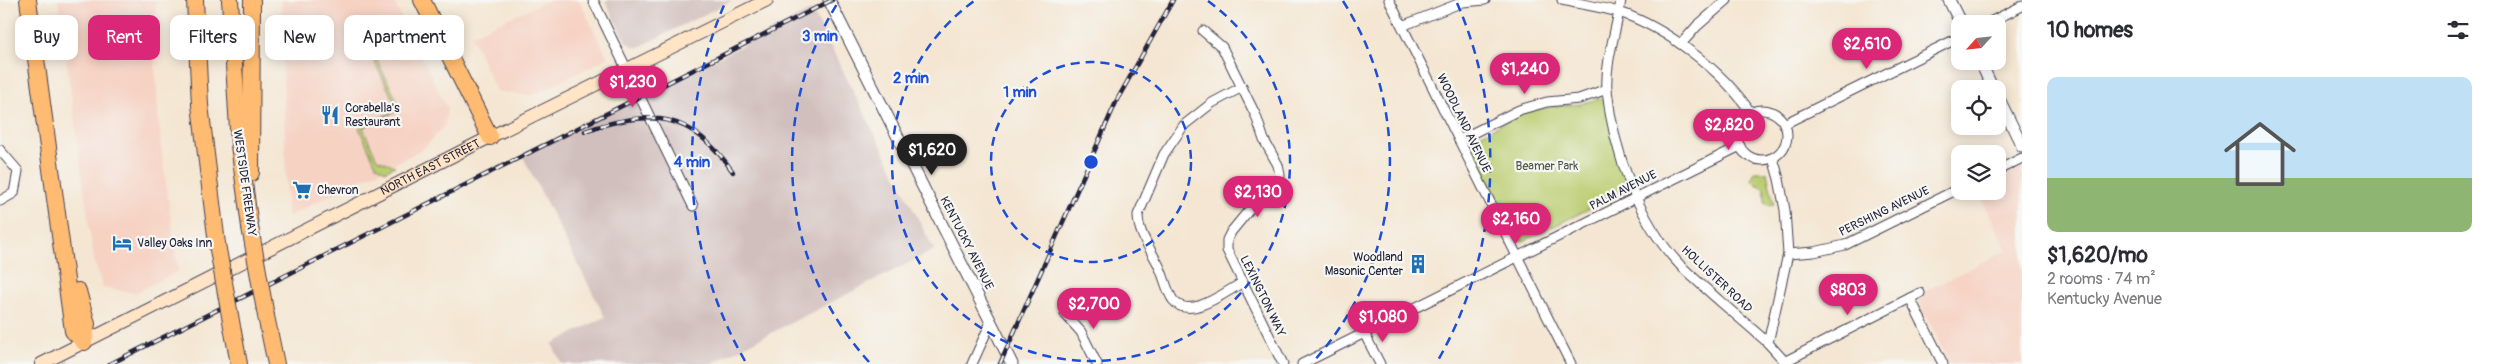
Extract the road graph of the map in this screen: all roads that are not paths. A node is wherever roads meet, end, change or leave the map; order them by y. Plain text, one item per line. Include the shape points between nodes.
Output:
1 (28, 0) edge
2 (37, 0) edge
3 (185, 0) edge
4 (196, 0) edge
5 (230, 0) edge
6 (252, 0) edge
7 (422, 0) edge
8 (593, 0) edge
9 (767, 0) edge
10 (829, 0) edge
11 (1389, 0) edge
12 (1485, 0) edge
13 (1562, 0) edge
14 (1621, 0) edge
15 (1727, 0) edge
16 (1949, 0) edge
17 (2022, 6) edge
18 (1620, 13) junction
19 (1956, 15) edge
20 (2004, 15) edge
21 (1402, 26) junction
22 (1203, 32) dead end
23 (1951, 41) edge
24 (1681, 44) junction
25 (627, 69) junction
26 (1242, 87) junction
27 (1607, 89) junction
28 (200, 105) junction
29 (1751, 113) junction
30 (2006, 113) edge
31 (1784, 124) junction
32 (490, 137) junction
33 (1459, 140) junction
34 (1740, 146) junction
35 (2022, 146) edge
36 (0, 150) edge
37 (1773, 158) junction
38 (2022, 158) edge
39 (2006, 166) edge
40 (1951, 192) edge
41 (1636, 197) junction
42 (0, 201) edge
43 (693, 206) dead end
44 (249, 220) junction
45 (1788, 254) junction
46 (1517, 258) junction
47 (1242, 283) junction
48 (1920, 293) dead end
49 (1910, 298) junction
50 (1065, 314) dead end
51 (991, 322) junction
52 (1364, 333) junction
53 (84, 342) junction
54 (1768, 343) junction
55 (1787, 362) edge
56 (41, 364) edge
57 (240, 364) edge
58 (276, 364) edge
59 (972, 364) edge
60 (1012, 364) edge
61 (1097, 364) edge
62 (1283, 364) edge
63 (1302, 364) edge
64 (1380, 364) edge
65 (1571, 364) edge
66 (1943, 364) edge

1 - 53 highway via 73,331
2 - 53 highway via 67,228 81,309 87,324
3 - 28 highway via 187,38
4 - 28 highway
5 - 44 highway, WESTSIDE FREEWAY via 239,145
6 - 44 highway
7 - 32 highway
8 - 25 street
9 - 25 main road, NORTH EAST STREET
10 - 51 street, KENTUCKY AVENUE
11 - 21 street, WOODLAND AVENUE
12 - 21 street via 1463,2
13 - 18 street
14 - 18 street, HOLLISTER ROAD
15 - 24 street
16 - 19 street
17 - 20 street
18 - 24 street
18 - 27 street, HOLLISTER ROAD via 1610,54
21 - 33 street, WOODLAND AVENUE
22 - 26 street via 1222,47
23 - 31 street
24 - 29 street via 1724,80
25 - 32 main road, NORTH EAST STREET
25 - 43 street
26 - 47 street, LEXINGTON WAY via 1280,175 1274,188 1254,204 1227,240 1227,250
26 - 47 street via 1197,113 1173,139 1138,215 1138,226 1164,275 1169,292 1182,307 1201,306
27 - 33 street via 1580,99 1526,108
27 - 41 street, HOLLISTER ROAD via 1618,145
28 - 57 highway, bridge via 216,244
29 - 31 street via 1770,112
29 - 34 street via 1738,127
30 - 35 street
31 - 37 street via 1785,143
32 - 53 main road, NORTH EAST STREET
33 - 46 street, WOODLAND AVENUE
34 - 37 street via 1754,159
34 - 41 street, PALM AVENUE
36 - 42 street via 18,171 14,193
37 - 45 street via 1785,210
38 - 39 street
40 - 45 street, PERSHING AVENUE via 1845,245
41 - 46 street, PALM AVENUE
41 - 54 street, HOLLISTER ROAD via 1649,224 1680,265
44 - 58 highway, WESTSIDE FREEWAY, bridge
45 - 54 street
46 - 52 street, PALM AVENUE
46 - 65 street, WOODLAND AVENUE
47 - 62 street, LEXINGTON WAY
48 - 49 street
49 - 55 street
49 - 66 street
50 - 61 street via 1081,332
51 - 59 street
51 - 60 street, KENTUCKY AVENUE
52 - 63 street, PALM AVENUE
52 - 64 street
53 - 56 main road, NORTH EAST STREET
54 - 55 street, HOLLISTER ROAD

